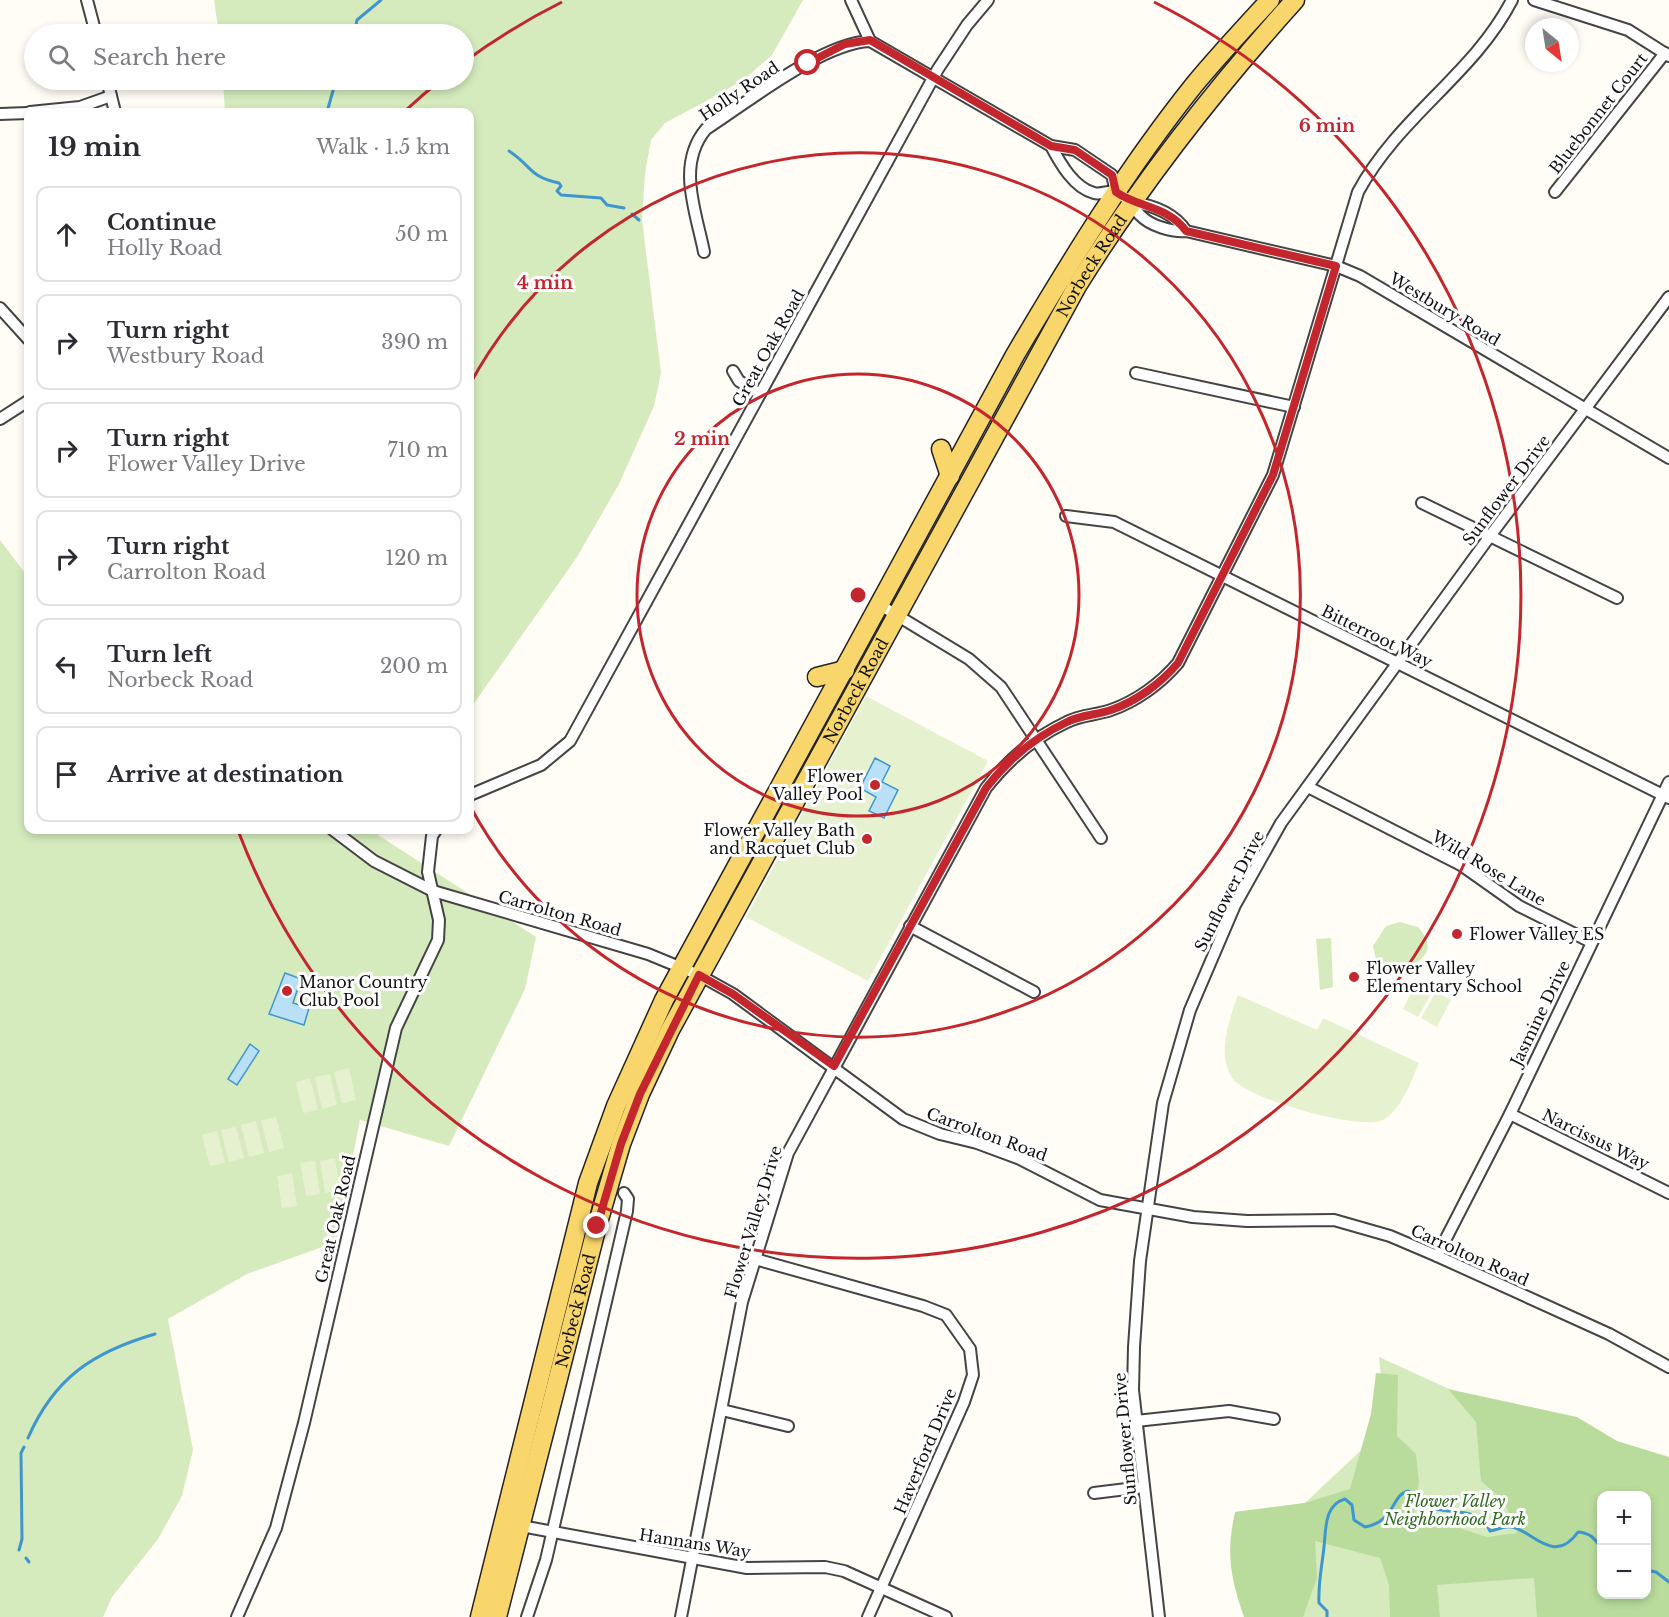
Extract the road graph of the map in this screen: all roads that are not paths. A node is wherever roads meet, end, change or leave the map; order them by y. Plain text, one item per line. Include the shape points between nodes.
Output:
1 (87, 0) edge
2 (851, 0) edge
3 (988, 0) edge
4 (1270, 0) edge
5 (1295, 0) edge
6 (1512, 0) edge
7 (1534, 0) edge
8 (93, 24) edge
9 (870, 40) junction
10 (1667, 55) edge
11 (935, 78) junction
12 (110, 90) edge
13 (111, 96) junction
14 (72, 108) edge
15 (114, 108) edge
16 (24, 113) edge
17 (0, 114) edge
18 (1051, 146) junction
19 (1555, 192) dead end
20 (1124, 197) junction
21 (704, 252) dead end
22 (1336, 266) junction
23 (1669, 297) edge
24 (0, 308) edge
25 (24, 335) edge
26 (733, 371) dead end
27 (1136, 373) dead end
28 (760, 394) junction
29 (24, 404) edge
30 (1294, 407) junction
31 (1585, 409) junction
32 (0, 419) edge
33 (941, 449) dead end
34 (1669, 458) edge
35 (950, 476) junction
36 (1422, 503) dead end
37 (1066, 516) dead end
38 (1490, 536) junction
39 (1223, 577) junction
40 (1617, 598) dead end
41 (880, 605) junction
42 (898, 614) junction
43 (1397, 662) junction
44 (845, 670) junction
45 (817, 677) dead end
46 (1037, 740) junction
47 (1669, 782) edge
48 (1308, 787) junction
49 (474, 793) edge
50 (1666, 796) edge
51 (338, 834) edge
52 (433, 834) edge
53 (1101, 838) dead end
54 (433, 891) junction
55 (910, 926) junction
56 (1591, 942) junction
57 (690, 972) junction
58 (1034, 992) dead end
59 (834, 1066) junction
60 (1510, 1114) junction
61 (1669, 1192) edge
62 (624, 1193) dead end
63 (1147, 1208) junction
64 (1437, 1256) junction
65 (555, 1258) dead end
66 (755, 1259) junction
67 (564, 1276) junction
68 (1669, 1367) edge
69 (722, 1410) junction
70 (1274, 1419) dead end
71 (1136, 1421) junction
72 (788, 1426) dead end
73 (1143, 1487) junction
74 (1094, 1493) dead end
75 (513, 1525) junction
76 (551, 1532) junction
77 (693, 1559) junction
78 (882, 1587) junction
79 (237, 1617) edge
80 (480, 1617) edge
81 (498, 1617) edge
82 (527, 1617) edge
83 (681, 1617) edge
84 (868, 1617) edge
85 (946, 1617) edge
86 (1160, 1617) edge

1 - 8 street
2 - 9 street
3 - 11 street, Great Oak Road via 967,25
4 - 20 main road, Norbeck Road via 1195,85
5 - 20 main road, Norbeck Road
6 - 22 street, Flower Valley Drive via 1489,38 1373,163 1358,192
7 - 10 street via 1628,30
9 - 11 street, Westbury Road
9 - 21 street, Holly Road via 845,44 808,63 706,129 696,141 690,156 689,179
10 - 19 street, Bluebonnet Court
11 - 18 street, Westbury Road
11 - 28 street, Great Oak Road
12 - 13 street
13 - 14 street
13 - 15 street
16 - 17 street
18 - 20 street, Westbury Road via 1075,150 1112,175
18 - 20 street, Westbury Road via 1082,187 1094,193
20 - 22 street, Westbury Road via 1140,217 1173,232 1186,231
20 - 35 main road, Norbeck Road via 1069,264
20 - 42 main road, Norbeck Road
22 - 30 street, Flower Valley Drive
22 - 31 street, Westbury Road via 1360,276
23 - 31 street, Sunflower Drive
24 - 25 street
26 - 28 street via 740,381
27 - 30 street
28 - 49 street, Great Oak Road via 570,741 541,765
29 - 32 street
30 - 39 street, Flower Valley Drive via 1273,475
31 - 34 street, Westbury Road
31 - 38 street, Sunflower Drive
33 - 35 main road
35 - 41 main road, Norbeck Road
36 - 38 street
37 - 39 street, Bitterroot Way via 1114,522
38 - 40 street
38 - 43 street, Sunflower Drive
39 - 43 street, Bitterroot Way
39 - 46 street, Flower Valley Drive via 1190,643 1165,679 1130,702 1068,721
41 - 42 street
41 - 44 main road, Norbeck Road
42 - 46 street via 969,658 1001,687
42 - 57 main road, Norbeck Road
43 - 48 street, Sunflower Drive
43 - 50 street, Bitterroot Way
44 - 45 main road
44 - 57 main road, Norbeck Road
46 - 53 street
46 - 55 street, Flower Valley Drive via 1008,762 986,788
47 - 50 street, Jasmine Drive
48 - 56 street, Wild Rose Lane via 1461,865 1519,906
48 - 63 street, Sunflower Drive via 1254,868 1190,1010 1163,1103
50 - 56 street, Jasmine Drive
51 - 54 street, Carrolton Road via 374,861
52 - 54 street, Great Oak Road via 428,872
54 - 57 street, Carrolton Road via 648,954
54 - 79 street, Great Oak Road via 440,920 438,939 396,1028 279,1519
55 - 58 street
55 - 59 street, Flower Valley Drive
56 - 60 street, Jasmine Drive
57 - 59 street, Carrolton Road via 733,994
57 - 67 main road, Norbeck Road via 616,1106 588,1183
57 - 75 main road, Norbeck Road via 621,1144
59 - 63 street, Carrolton Road via 903,1119 1020,1159 1100,1200
59 - 66 street, Flower Valley Drive via 788,1153
60 - 61 street, Narcissus Way
60 - 64 street, Jasmine Drive
62 - 76 street, Norbeck Road via 627,1211
63 - 64 street, Carrolton Road via 1246,1221 1334,1220 1390,1236
63 - 71 street, Sunflower Drive via 1134,1347
64 - 68 street, Carrolton Road via 1609,1334
65 - 67 main road
66 - 69 street, Flower Valley Drive via 732,1349
66 - 78 street, Haverford Drive via 946,1315 970,1348 973,1375 964,1402
67 - 75 main road, Norbeck Road
69 - 72 street
69 - 77 street, Flower Valley Drive
70 - 71 street via 1229,1410
71 - 73 street, Sunflower Drive
73 - 74 street
73 - 86 street, Sunflower Drive
75 - 76 street, Hannans Way
75 - 80 main road, Norbeck Road
75 - 81 main road, Norbeck Road
76 - 77 street, Hannans Way
76 - 82 street, Norbeck Road
77 - 78 street, Hannans Way via 747,1568 825,1567
77 - 83 street, Flower Valley Drive
78 - 84 street, Haverford Drive
78 - 85 street, Hannans Way

